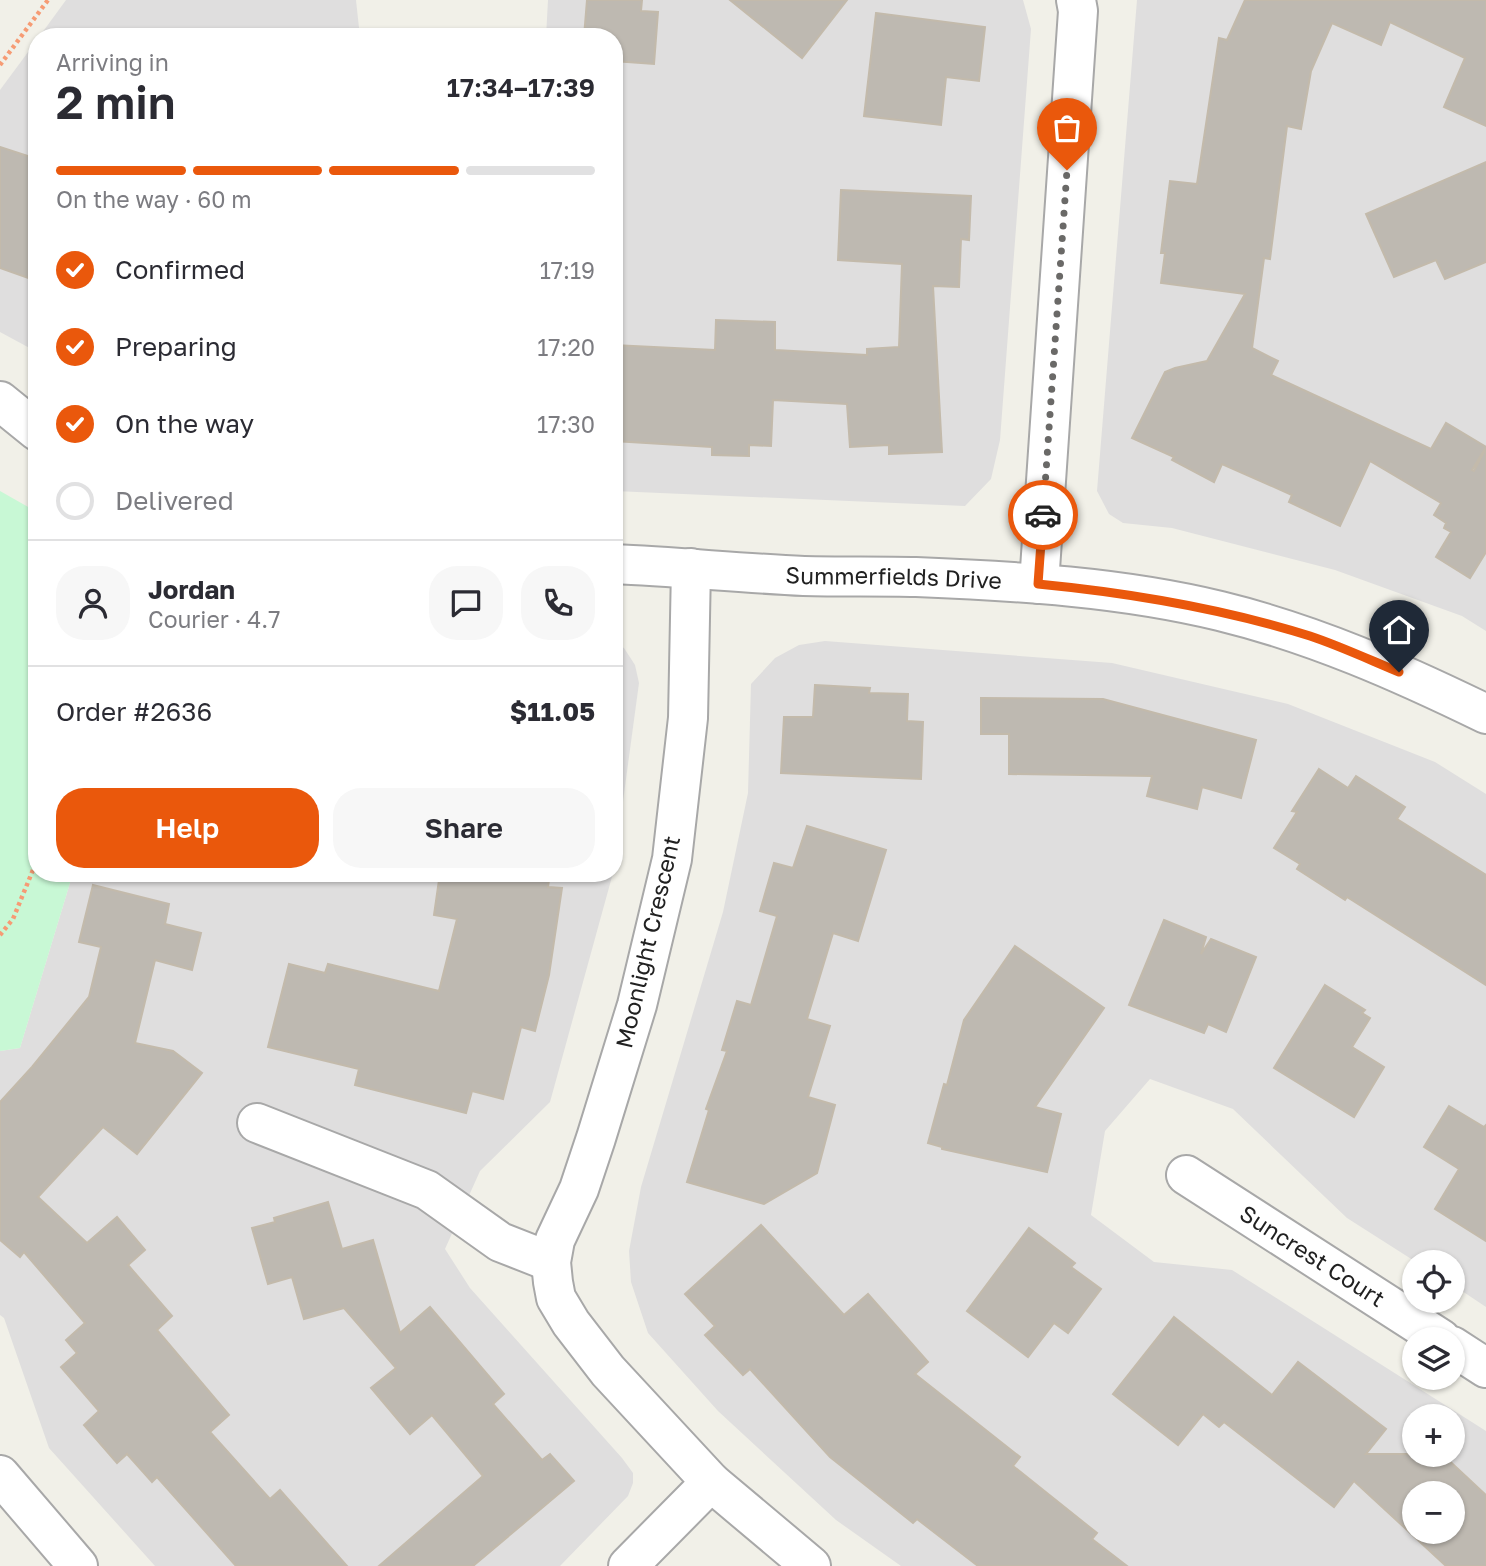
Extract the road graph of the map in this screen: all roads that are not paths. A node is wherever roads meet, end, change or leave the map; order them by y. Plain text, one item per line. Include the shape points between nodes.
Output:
1 (1076, 0) edge
2 (0, 401) edge
3 (0, 423) edge
4 (28, 424) edge
5 (28, 428) edge
6 (623, 564) edge
7 (691, 568) junction
8 (1038, 584) junction
9 (1486, 714) edge
10 (257, 1124) dead end
11 (1186, 1175) dead end
12 (551, 1262) junction
13 (1422, 1327) edge
14 (1465, 1354) edge
15 (1486, 1368) edge
16 (0, 1475) edge
17 (711, 1482) junction
18 (78, 1566) edge
19 (628, 1566) edge
20 (811, 1566) edge

1 - 8 street
2 - 4 street
3 - 5 street
6 - 7 street, Summerfields Drive
7 - 8 street, Summerfields Drive
7 - 12 street, Moonlight Crescent via 688,718 672,859 637,1005 592,1151 555,1240
8 - 9 street, Summerfields Drive via 1181,603 1312,637
10 - 12 street via 427,1191 500,1242
11 - 13 street, Suncrest Court
12 - 17 street, Moonlight Crescent via 556,1298 571,1323 608,1371
14 - 15 street
16 - 18 street
17 - 19 street
17 - 20 street, Moonlight Crescent

